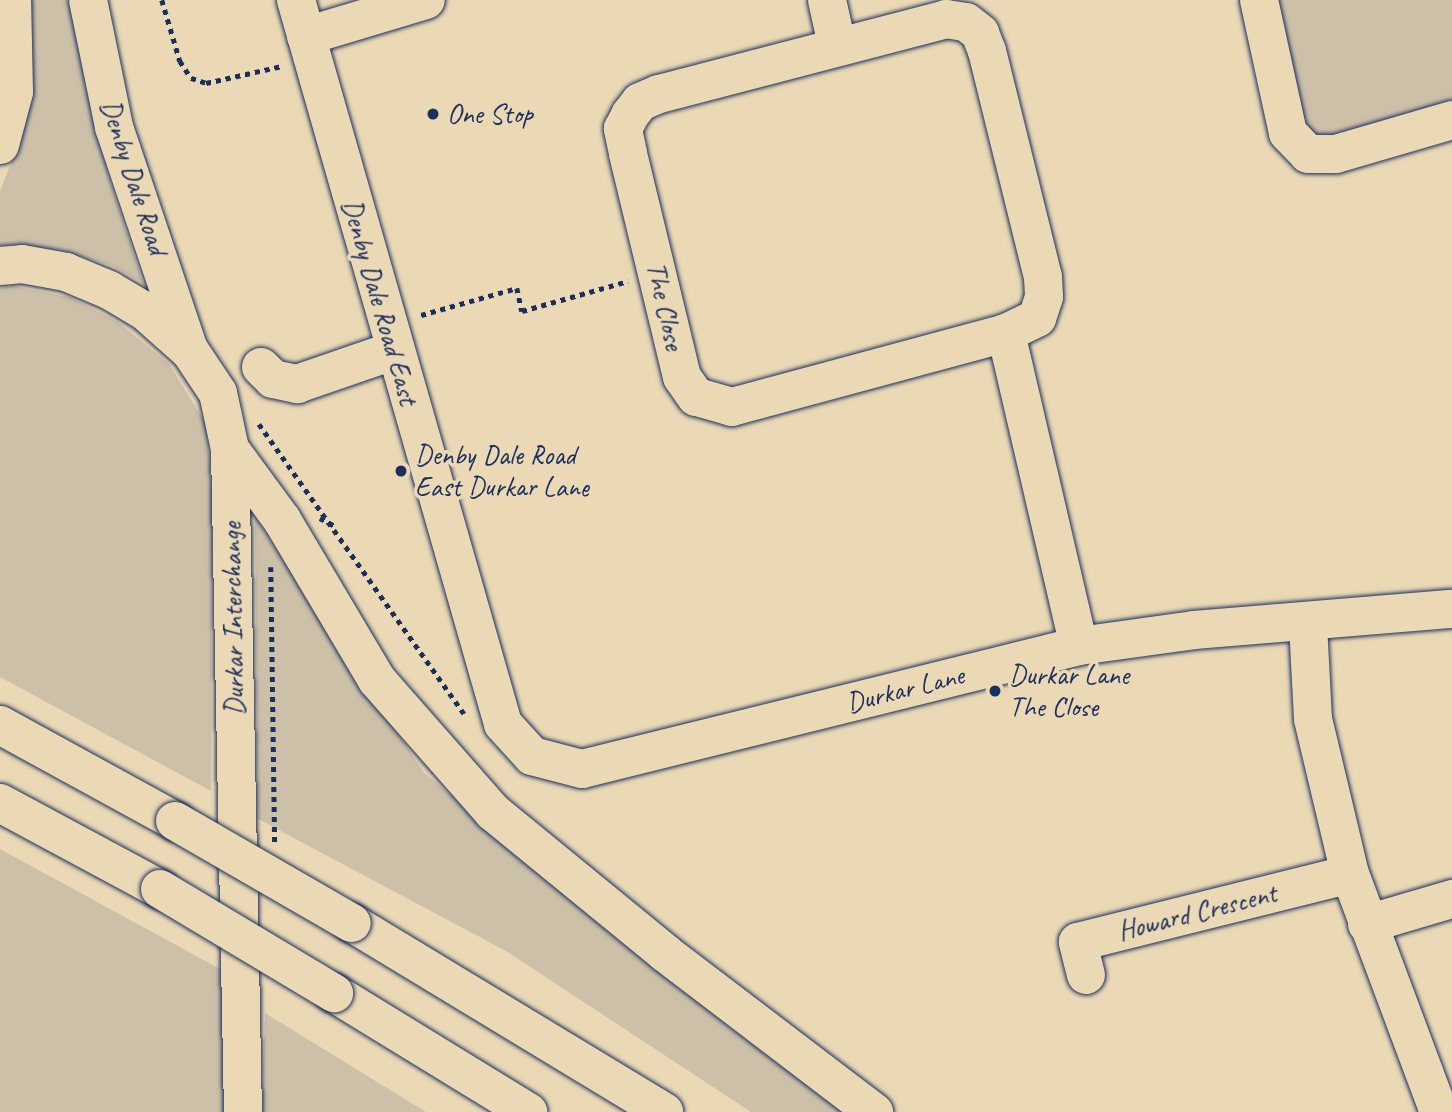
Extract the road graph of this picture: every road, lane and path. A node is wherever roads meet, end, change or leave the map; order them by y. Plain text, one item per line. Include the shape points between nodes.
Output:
1 (12, 0) edge
2 (88, 0) edge
3 (163, 0) edge
4 (296, 0) edge
5 (426, 0) edge
6 (827, 0) edge
7 (1259, 0) edge
8 (837, 46) junction
9 (309, 48) junction
10 (1452, 120) edge
11 (0, 145) edge
12 (0, 266) edge
13 (657, 273) junction
14 (1006, 333) junction
15 (390, 338) junction
16 (190, 351) junction
17 (261, 367) dead end
18 (218, 393) junction
19 (230, 449) junction
20 (282, 520) junction
21 (335, 526) junction
22 (1452, 609) edge
23 (1308, 624) junction
24 (1079, 646) junction
25 (486, 723) junction
26 (0, 725) edge
27 (0, 803) edge
28 (275, 854) dead end
29 (1350, 874) junction
30 (1452, 899) edge
31 (1367, 924) junction
32 (1086, 975) dead end
33 (1438, 1109) edge
34 (243, 1112) edge
35 (528, 1112) edge
36 (664, 1112) edge
37 (874, 1112) edge

1 - 11 main road via 14,92
2 - 16 main road, Denby Dale Road via 114,127
3 - 9 path via 180,61 191,78 206,83
4 - 9 main road, Denby Dale Road East
5 - 9 main road
6 - 8 main road
7 - 10 main road via 1288,132 1308,154 1336,154
8 - 13 main road, The Close via 640,102 623,129
8 - 14 main road, The Close via 946,19 967,22 979,33 1043,277 1044,297 1037,317
9 - 15 main road, Denby Dale Road East
12 - 16 main road, Durkar Interchange via 22,264 66,272 110,290 146,312
13 - 14 main road, The Close via 682,377 696,397 713,405 732,407
13 - 15 path via 522,311 517,288
14 - 24 main road
15 - 17 main road via 297,384 273,379
15 - 25 main road, Denby Dale Road East
16 - 18 main road, Durkar Interchange
18 - 19 main road, Durkar Interchange
18 - 21 path via 238,396
19 - 20 main road
19 - 34 main road, Durkar Interchange
20 - 21 path via 303,510
20 - 28 path via 271,537
20 - 37 main road via 377,680 493,812 665,953
21 - 25 path
22 - 23 main road, Durkar Lane via 1394,599
23 - 24 main road, Durkar Lane via 1195,630
23 - 29 main road via 1313,719
24 - 25 main road, Durkar Lane via 582,769 532,756
26 - 36 main road, bridge via 352,923
27 - 35 main road, bridge via 160,889
29 - 31 main road
29 - 32 main road, Howard Crescent via 1078,942
30 - 31 main road
31 - 33 main road

